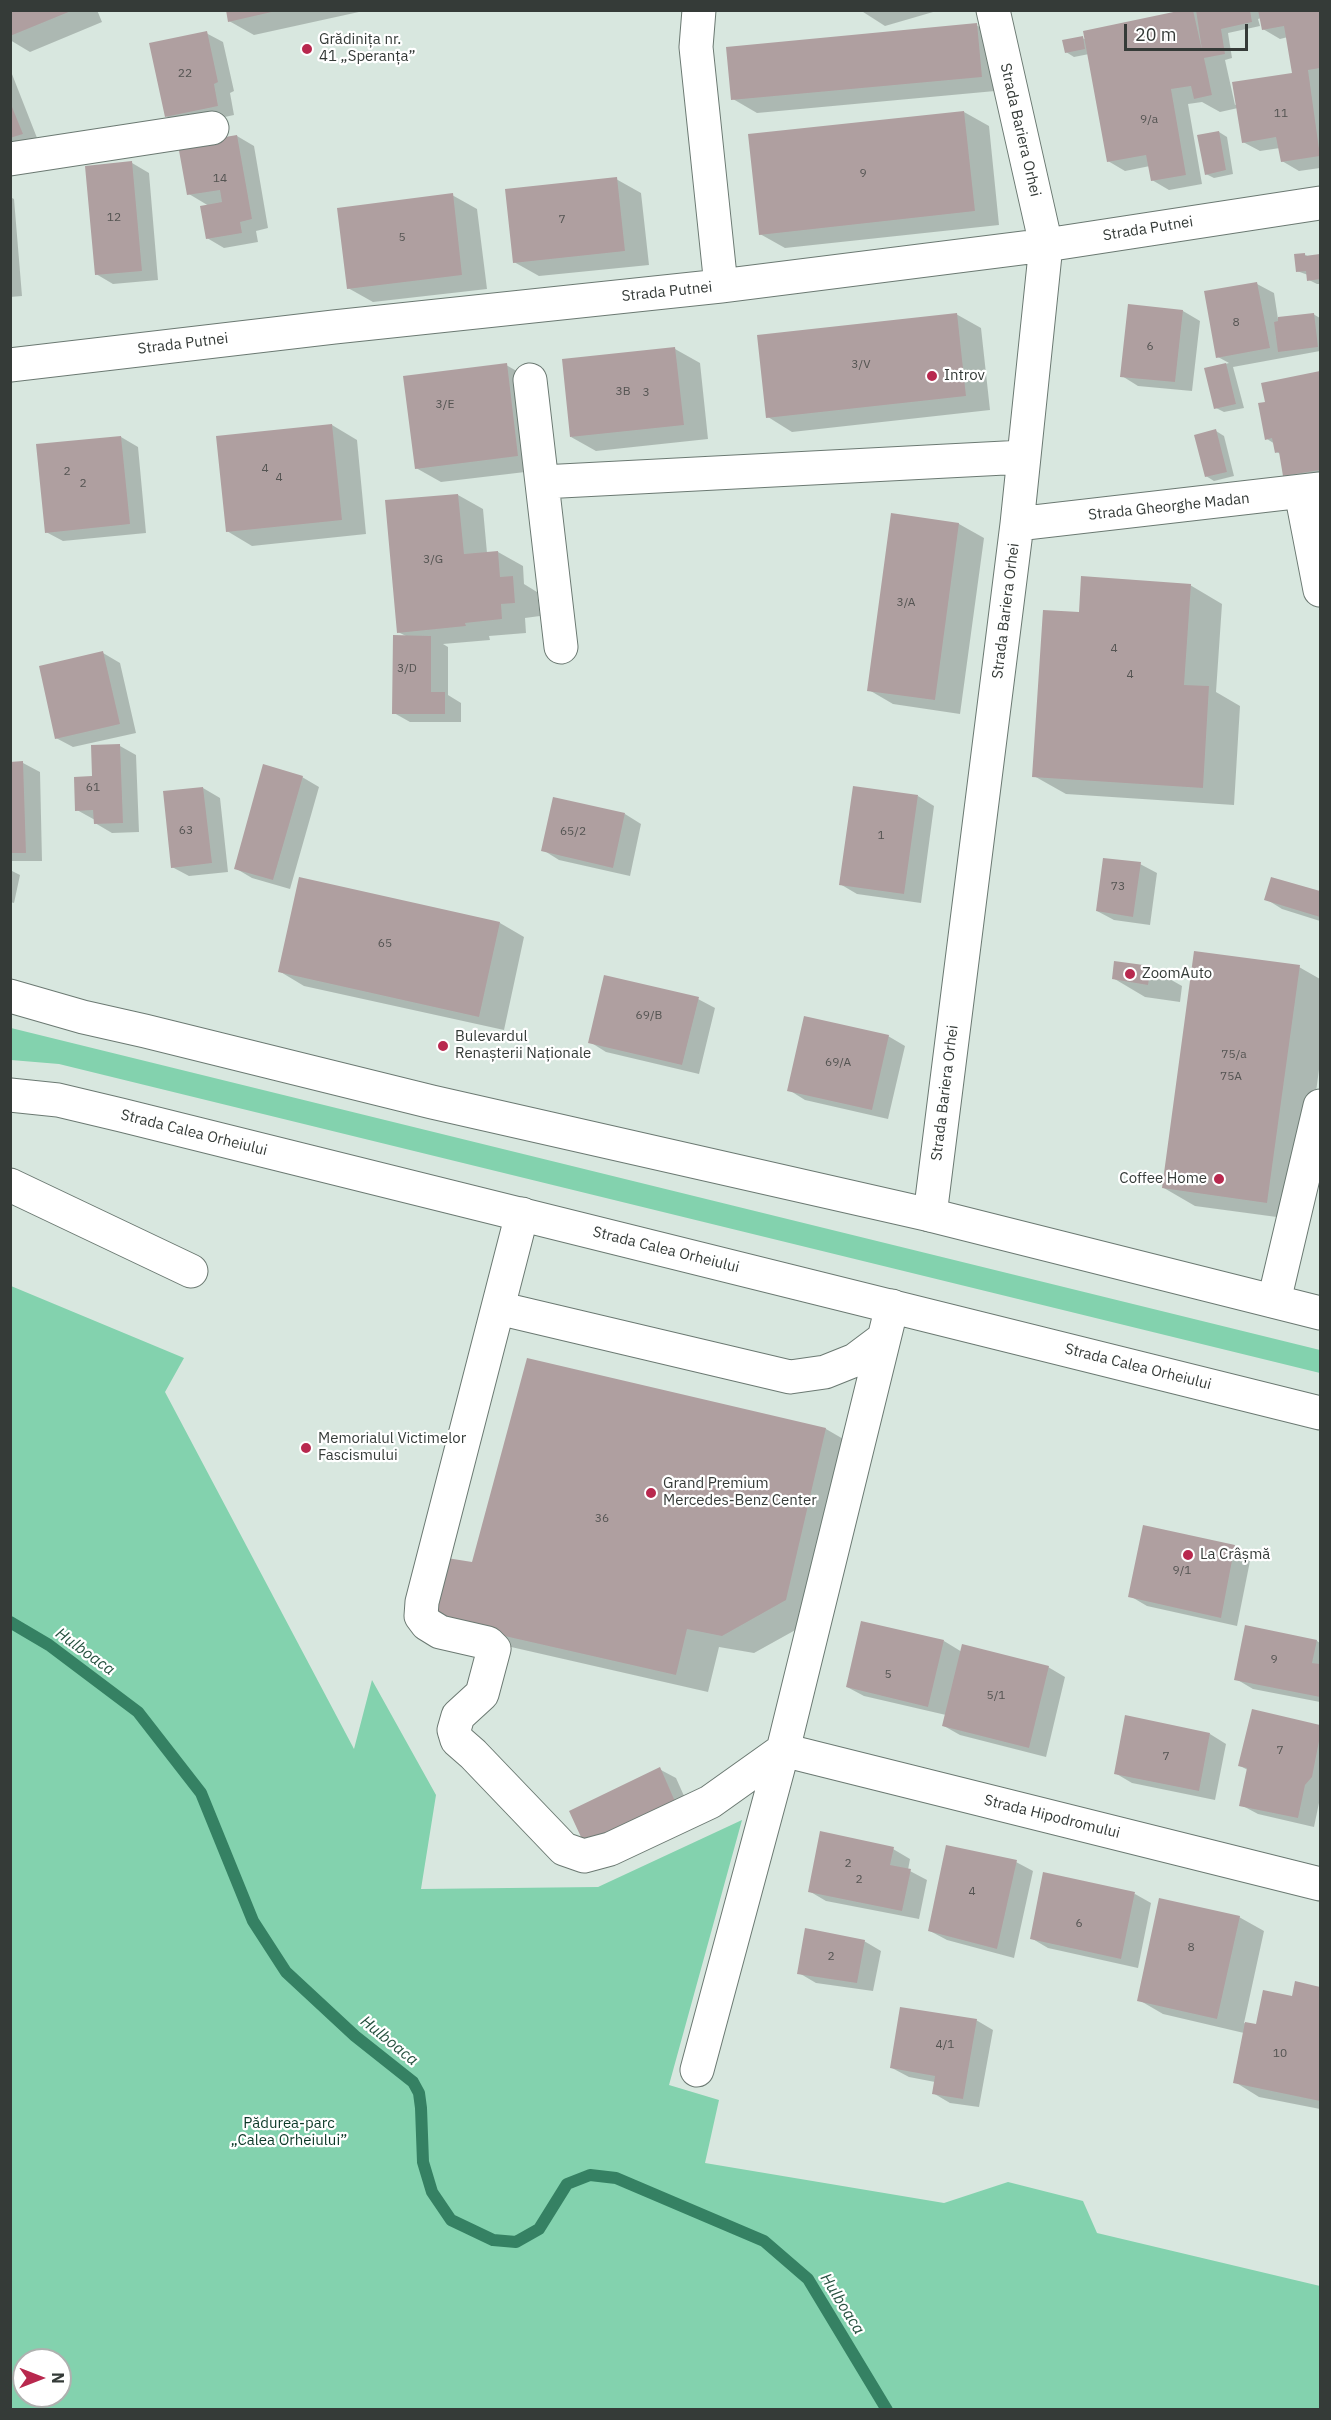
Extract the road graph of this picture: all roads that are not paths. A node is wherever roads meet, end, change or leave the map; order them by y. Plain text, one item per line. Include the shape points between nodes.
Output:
1 (699, 10) edge
2 (993, 10) edge
3 (212, 128) dead end
4 (10, 159) edge
5 (1320, 203) edge
6 (1046, 245) junction
7 (721, 286) junction
8 (10, 365) edge
9 (530, 380) dead end
10 (1024, 457) junction
11 (542, 482) junction
12 (1310, 490) edge
13 (1017, 524) junction
14 (1320, 590) edge
15 (561, 647) dead end
16 (10, 996) edge
17 (10, 1095) edge
18 (1320, 1106) edge
19 (10, 1185) edge
20 (522, 1214) junction
21 (930, 1215) junction
22 (191, 1271) dead end
23 (1274, 1302) junction
24 (892, 1306) junction
25 (498, 1308) junction
26 (1320, 1313) edge
27 (883, 1339) junction
28 (1320, 1413) edge
29 (783, 1750) junction
30 (1320, 1884) edge
31 (698, 2070) dead end

1 - 7 main road via 696,47
2 - 6 main road, Strada Bariera Orhei
3 - 4 main road
5 - 6 main road, Strada Putnei
6 - 7 main road, Strada Putnei
6 - 10 main road, Strada Bariera Orhei
7 - 8 main road, Strada Putnei
9 - 11 main road
10 - 11 main road
10 - 13 main road, Strada Bariera Orhei
11 - 15 main road
12 - 13 main road, Strada Gheorghe Madan
12 - 14 main road
13 - 21 main road, Strada Bariera Orhei
16 - 21 main road via 432,1102
17 - 20 main road, Strada Calea Orheiului via 58,1100
18 - 23 main road
19 - 22 main road
20 - 24 main road, Strada Calea Orheiului
20 - 25 main road
21 - 23 main road
23 - 26 main road
24 - 27 main road
24 - 28 main road, Strada Calea Orheiului
25 - 27 main road via 790,1377 825,1372 855,1360
25 - 29 main road via 422,1602 421,1616 427,1624 440,1632 488,1642 494,1649 482,1694 458,1716 454,1730 457,1740 564,1849 584,1856 610,1849 710,1802
27 - 29 main road
29 - 30 main road, Strada Hipodromului
29 - 31 main road

